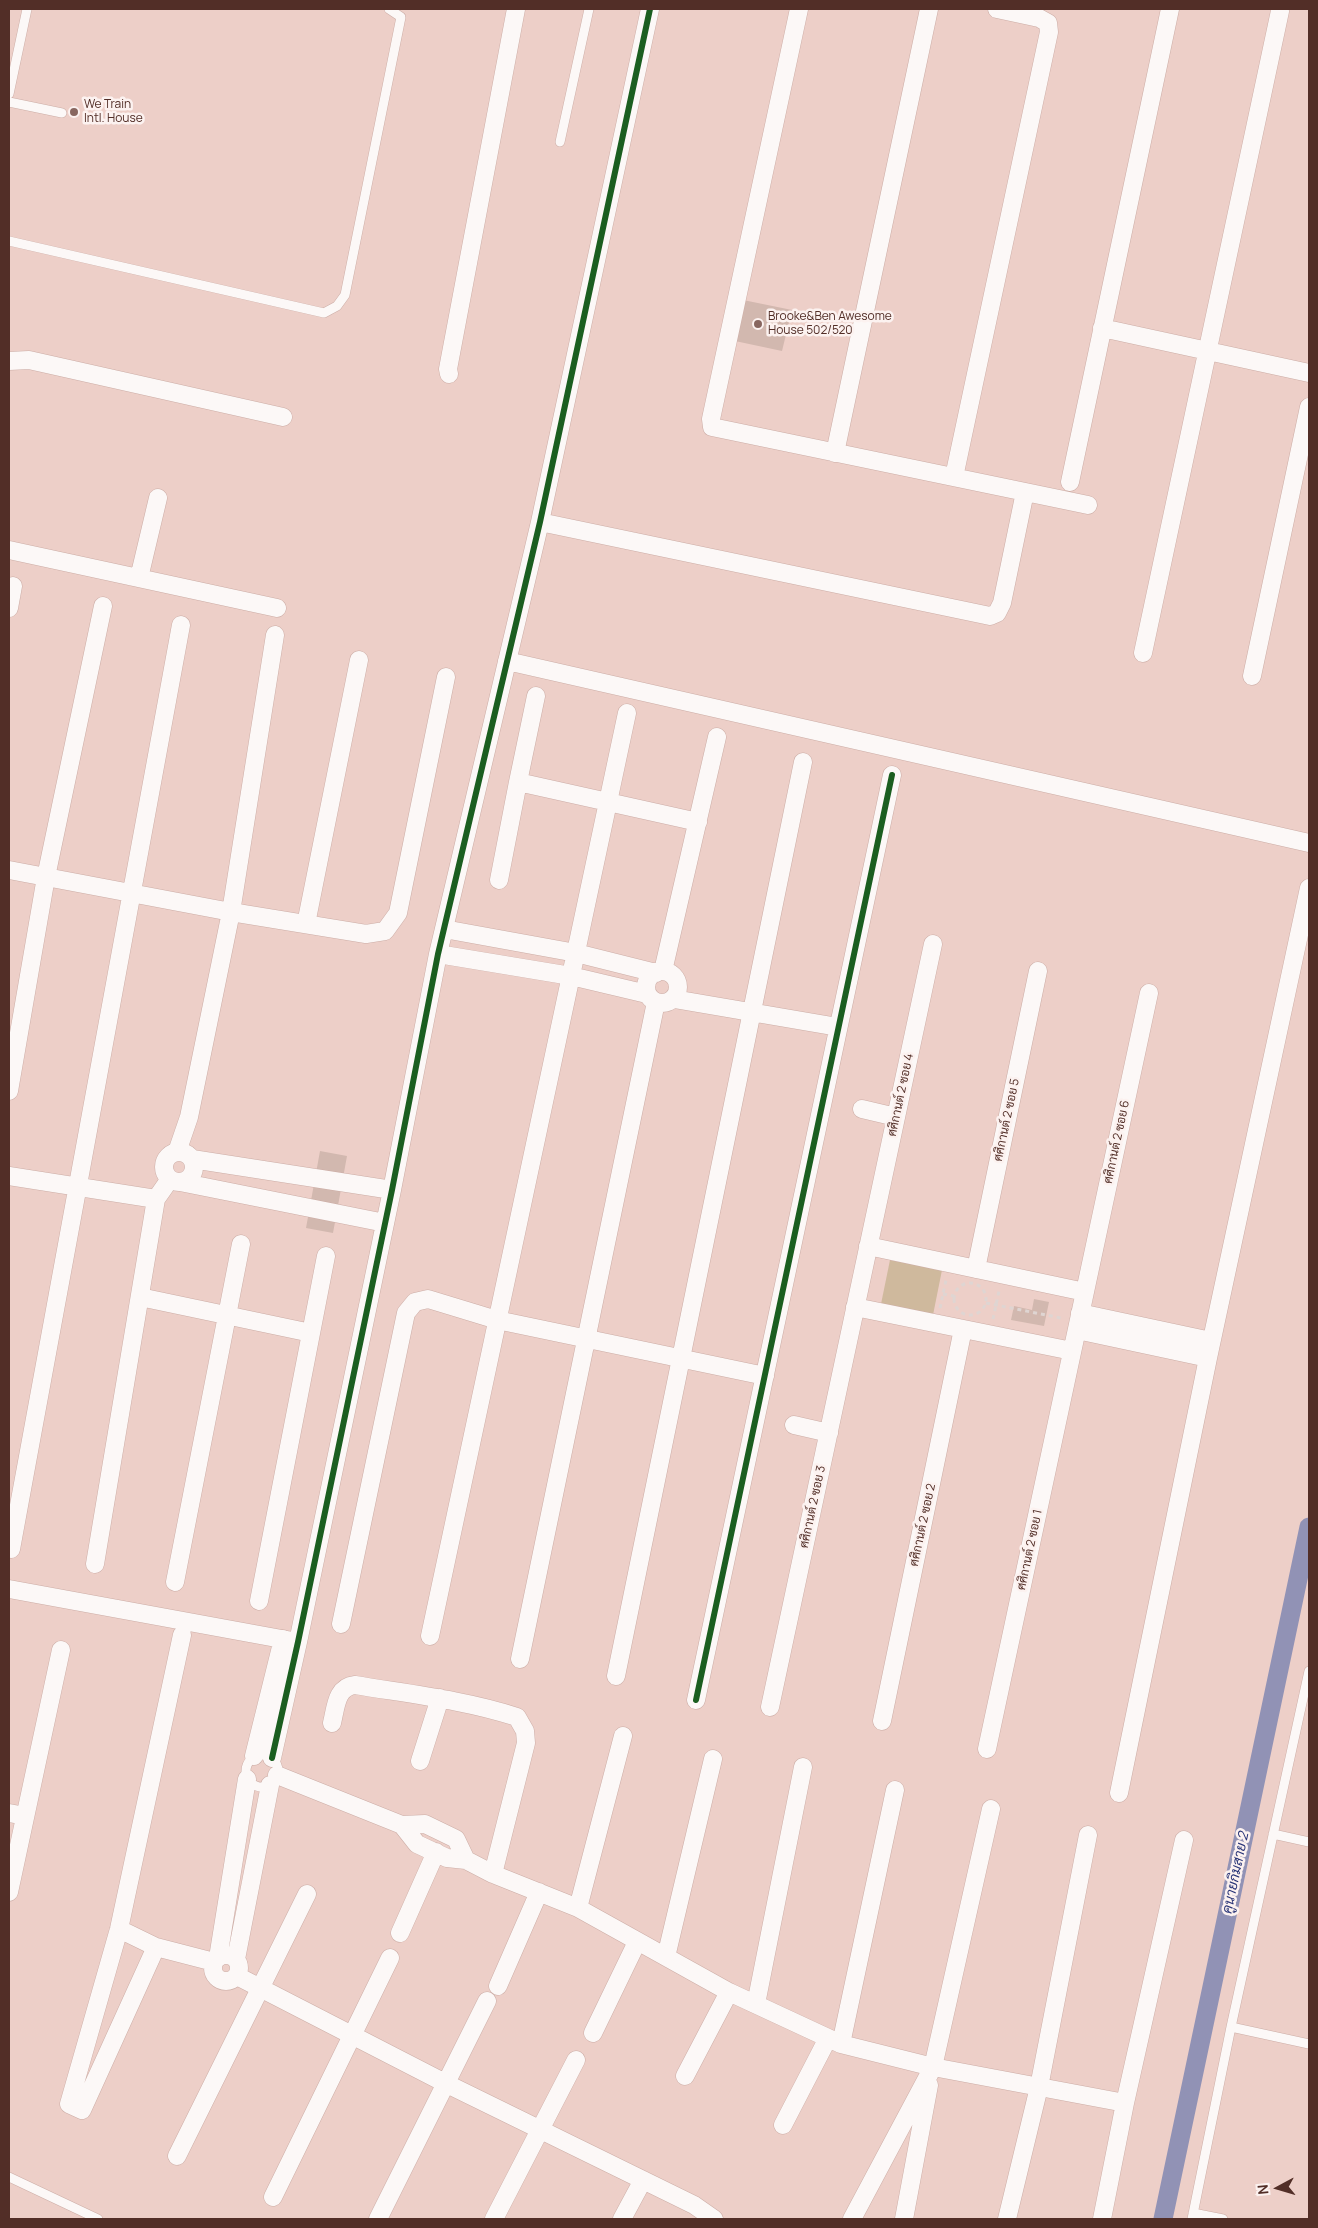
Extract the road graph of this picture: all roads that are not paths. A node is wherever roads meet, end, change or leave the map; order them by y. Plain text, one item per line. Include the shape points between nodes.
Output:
1 (27, 9) edge
2 (389, 9) edge
3 (516, 9) edge
4 (589, 9) edge
5 (650, 9) edge
6 (799, 9) edge
7 (929, 9) edge
8 (997, 9) edge
9 (1170, 9) edge
10 (1280, 11) dead end
11 (9, 94) edge
12 (9, 102) edge
13 (62, 113) dead end
14 (560, 142) dead end
15 (9, 241) edge
16 (1102, 328) junction
17 (1208, 350) junction
18 (9, 361) edge
19 (1309, 373) edge
20 (449, 374) dead end
21 (1309, 407) edge
22 (283, 417) dead end
23 (834, 453) junction
24 (954, 477) junction
25 (1070, 482) dead end
26 (1025, 492) junction
27 (158, 498) dead end
28 (1088, 505) dead end
29 (540, 522) junction
30 (9, 550) edge
31 (139, 578) junction
32 (13, 586) dead end
33 (103, 606) dead end
34 (9, 608) edge
35 (277, 608) dead end
36 (181, 625) dead end
37 (275, 635) dead end
38 (1143, 653) dead end
39 (360, 660) dead end
40 (507, 662) junction
41 (1252, 676) dead end
42 (446, 677) dead end
43 (536, 696) dead end
44 (627, 713) dead end
45 (717, 737) dead end
46 (803, 762) dead end
47 (892, 775) dead end
48 (518, 782) junction
49 (606, 803) junction
50 (698, 822) junction
51 (1309, 843) edge
52 (9, 870) edge
53 (46, 877) junction
54 (499, 880) dead end
55 (130, 893) junction
56 (1308, 899) edge
57 (231, 912) junction
58 (306, 924) junction
59 (444, 929) junction
60 (933, 944) dead end
61 (576, 953) junction
62 (438, 954) junction
63 (1038, 971) dead end
64 (659, 972) junction
65 (571, 976) junction
66 (1149, 993) dead end
67 (652, 998) junction
68 (674, 999) junction
69 (752, 1012) junction
70 (838, 1026) junction
71 (9, 1091) edge
72 (862, 1109) dead end
73 (896, 1116) junction
74 (184, 1156) junction
75 (9, 1176) edge
76 (175, 1181) junction
77 (77, 1187) junction
78 (392, 1190) junction
79 (156, 1199) junction
80 (385, 1223) junction
81 (241, 1244) dead end
82 (868, 1246) junction
83 (326, 1256) dead end
84 (976, 1269) junction
85 (1085, 1292) junction
86 (140, 1297) junction
87 (855, 1307) junction
88 (227, 1315) junction
89 (498, 1320) junction
90 (1078, 1321) junction
91 (963, 1329) junction
92 (311, 1333) junction
93 (587, 1340) junction
94 (1209, 1349) junction
95 (1072, 1351) junction
96 (681, 1357) junction
97 (764, 1376) junction
98 (794, 1425) dead end
99 (828, 1433) junction
100 (11, 1549) dead end
101 (96, 1564) dead end
102 (175, 1582) dead end
103 (9, 1589) edge
104 (259, 1601) dead end
105 (340, 1624) dead end
106 (182, 1635) dead end
107 (430, 1636) dead end
108 (290, 1640) junction
109 (61, 1650) dead end
110 (520, 1659) dead end
111 (1309, 1671) edge
112 (616, 1676) dead end
113 (440, 1698) junction
114 (696, 1700) dead end
115 (770, 1706) dead end
116 (882, 1722) dead end
117 (332, 1723) dead end
118 (623, 1736) dead end
119 (987, 1749) dead end
120 (254, 1756) junction
121 (272, 1758) junction
122 (713, 1759) dead end
123 (420, 1761) dead end
124 (803, 1767) dead end
125 (248, 1779) junction
126 (274, 1780) junction
127 (895, 1790) dead end
128 (1119, 1793) dead end
129 (991, 1809) dead end
130 (17, 1814) edge
131 (402, 1825) junction
132 (1273, 1834) junction
133 (1088, 1835) dead end
134 (1184, 1840) dead end
135 (1309, 1842) edge
136 (436, 1852) junction
137 (466, 1860) junction
138 (493, 1874) junction
139 (9, 1892) edge
140 (539, 1892) junction
141 (307, 1894) dead end
142 (578, 1908) junction
143 (119, 1929) junction
144 (400, 1933) dead end
145 (637, 1942) junction
146 (156, 1947) junction
147 (666, 1957) junction
148 (390, 1958) dead end
149 (216, 1960) junction
150 (237, 1968) junction
151 (260, 1986) junction
152 (498, 1986) dead end
153 (729, 1992) junction
154 (487, 2002) dead end
155 (756, 2004) junction
156 (1230, 2027) junction
157 (593, 2033) dead end
158 (351, 2035) junction
159 (834, 2041) junction
160 (1309, 2044) edge
161 (576, 2060) dead end
162 (933, 2067) junction
163 (685, 2076) dead end
164 (445, 2083) junction
165 (1039, 2087) junction
166 (1125, 2102) junction
167 (783, 2125) dead end
168 (540, 2129) junction
169 (177, 2156) dead end
170 (9, 2177) edge
171 (643, 2180) junction
172 (273, 2197) dead end
173 (1192, 2216) edge
174 (98, 2219) edge
175 (378, 2219) edge
176 (494, 2219) edge
177 (622, 2219) edge
178 (714, 2219) edge
179 (852, 2219) edge
180 (904, 2219) edge
181 (1007, 2219) edge
182 (1102, 2219) edge
183 (1223, 2219) edge

1 - 11 lane
2 - 15 lane via 401,17 346,295 324,314
3 - 20 street
4 - 14 lane
5 - 29 street
6 - 23 street via 711,419 712,427 718,429
7 - 23 street
8 - 24 street via 1039,18 1048,23 1049,32
9 - 16 street
10 - 17 street
12 - 13 lane
16 - 17 street
16 - 25 street
17 - 19 street
17 - 38 street
18 - 22 street via 30,360
21 - 41 street
23 - 24 street
24 - 26 street
26 - 28 street
26 - 29 street via 1002,603 997,613 990,616
27 - 31 street
29 - 40 street
30 - 31 street
31 - 35 street
32 - 34 street
33 - 53 street
36 - 55 street
37 - 57 street
39 - 58 street
40 - 51 street
40 - 59 street
42 - 58 street via 398,914 385,931 366,934
43 - 48 street
44 - 49 street
45 - 50 street
46 - 69 street
47 - 70 street
48 - 49 street
48 - 54 street
49 - 50 street
49 - 61 street
50 - 64 street
52 - 53 street
53 - 55 street
53 - 71 street
55 - 57 street
55 - 77 street
56 - 94 street
57 - 58 street
57 - 74 street
59 - 61 street
59 - 62 street
60 - 73 street, ศศิกานต์ 2 ซอย 4
61 - 64 street
61 - 65 street
62 - 65 street
62 - 78 street
63 - 84 street, ศศิกานต์ 2 ซอย 5
64 - 67 street via 647,981
64 - 68 street via 673,976 677,981
65 - 67 street
65 - 89 street
66 - 85 street, ศศิกานต์ 2 ซอย 6
67 - 68 street via 662,1004
67 - 93 street
68 - 69 street
69 - 70 street
69 - 96 street
70 - 97 street
72 - 73 street
73 - 82 street, ศศิกานต์ 2 ซอย 4
74 - 76 street via 193,1171 191,1176
74 - 76 street via 171,1154 164,1163 166,1175
74 - 78 street
75 - 77 street
76 - 79 street
76 - 80 street
77 - 79 street
77 - 100 street
78 - 80 street
79 - 86 street
80 - 108 street
81 - 88 street
82 - 84 street
82 - 87 street, ศศิกานต์ 2 ซอย 4
83 - 92 street
84 - 85 street
85 - 90 street, ศศิกานต์ 2 ซอย 6
86 - 88 street
86 - 101 street
87 - 91 street
87 - 99 street, ศศิกานต์ 2 ซอย 3
88 - 92 street
88 - 102 street
89 - 93 street
89 - 105 street via 428,1299 415,1302 406,1313
89 - 107 street
90 - 94 street
90 - 95 street, ศศิกานต์ 2 ซอย 1
91 - 95 street
91 - 116 street, ศศิกานต์ 2 ซอย 2
92 - 104 street
93 - 96 street
93 - 110 street
94 - 128 street
95 - 119 street, ศศิกานต์ 2 ซอย 1
96 - 97 street
96 - 112 street
97 - 114 street
98 - 99 street
99 - 115 street, ศศิกานต์ 2 ซอย 3
103 - 108 street
106 - 143 street
108 - 120 street
108 - 121 street
109 - 130 street
111 - 132 lane
113 - 117 street via 346,1686 341,1690
113 - 123 street
113 - 138 street via 491,1708 517,1717 525,1731 526,1743
118 - 142 street
120 - 121 lane
120 - 125 lane via 246,1766
121 - 126 lane via 278,1769
122 - 147 street
124 - 155 street
125 - 126 lane via 257,1786
125 - 149 street
126 - 131 street
126 - 150 street
127 - 159 street
129 - 162 street
130 - 139 street
131 - 136 street via 417,1844
131 - 137 street via 425,1824 456,1839
132 - 135 lane
132 - 156 lane
133 - 165 street
134 - 166 street
136 - 137 street via 447,1858
136 - 144 street
137 - 138 street
138 - 140 street
140 - 142 street
140 - 152 street
141 - 151 street
142 - 145 street
143 - 146 street
143 - 146 street via 69,2104 82,2110
145 - 147 street
145 - 157 street
146 - 149 street
147 - 153 street
148 - 158 street
149 - 150 street via 226,1955
149 - 150 street via 215,1975 222,1981 230,1981
150 - 151 street
151 - 158 street
151 - 169 street
153 - 155 street
153 - 163 street
154 - 164 street
155 - 159 street
156 - 160 lane
156 - 173 lane
158 - 164 street
158 - 172 street
159 - 162 street
159 - 167 street
161 - 168 street
162 - 165 street
162 - 179 street
162 - 180 street
164 - 168 street
164 - 175 street
165 - 166 street
165 - 181 street
166 - 182 street
168 - 171 street
168 - 176 street
170 - 174 lane
171 - 177 street
171 - 178 street via 694,2205
173 - 183 lane

